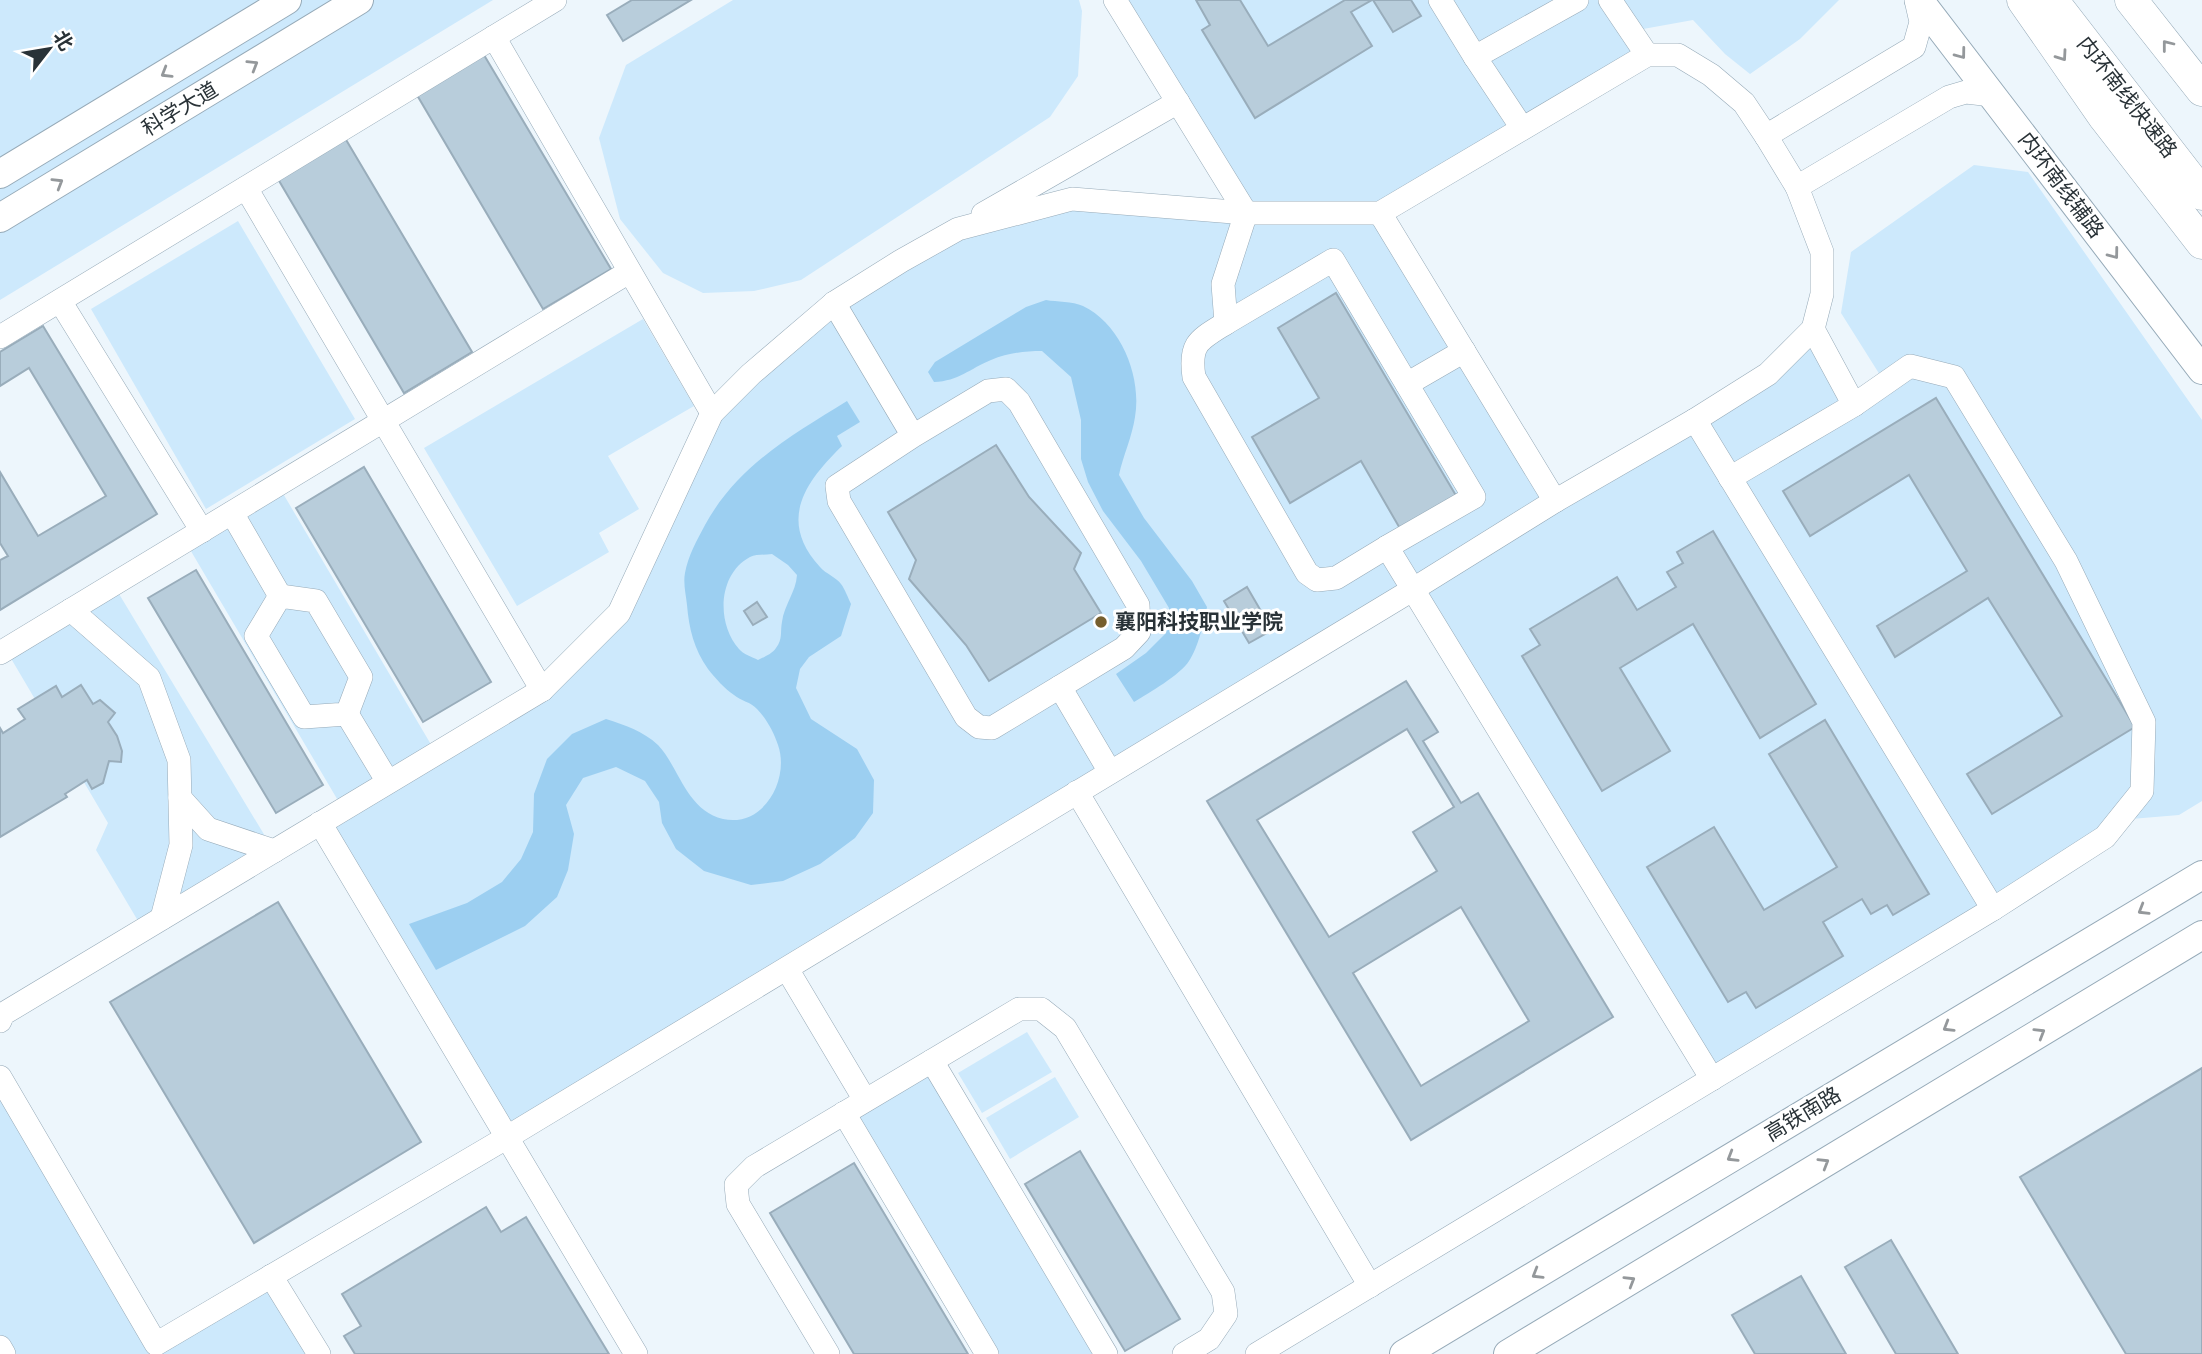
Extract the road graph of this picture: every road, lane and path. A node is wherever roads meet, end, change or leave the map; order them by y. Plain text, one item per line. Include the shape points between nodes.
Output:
1 (287, 0) edge
2 (359, 0) edge
3 (555, 0) edge
4 (1115, 0) edge
5 (1440, 0) edge
6 (1577, 0) edge
7 (1610, 0) edge
8 (1917, 0) edge
9 (2023, 0) edge
10 (2052, 0) edge
11 (2131, 0) edge
12 (494, 37) junction
13 (1647, 55) junction
14 (1475, 57) junction
15 (2202, 90) edge
16 (1992, 95) junction
17 (1178, 103) junction
18 (1522, 128) junction
19 (1766, 136) junction
20 (0, 174) edge
21 (1797, 187) junction
22 (246, 188) junction
23 (2202, 194) edge
24 (1246, 213) junction
25 (1380, 213) junction
26 (0, 218) edge
27 (958, 229) junction
28 (2202, 243) edge
29 (629, 272) junction
30 (60, 301) junction
31 (834, 303) junction
32 (1226, 323) junction
33 (1813, 329) junction
34 (0, 337) edge
35 (1464, 351) junction
36 (2197, 360) edge
37 (1407, 384) junction
38 (1854, 405) junction
39 (712, 413) junction
40 (1695, 420) junction
41 (383, 421) junction
42 (914, 436) junction
43 (1730, 478) junction
44 (1555, 501) junction
45 (232, 513) junction
46 (201, 531) junction
47 (1387, 547) junction
48 (1412, 590) junction
49 (280, 596) junction
50 (71, 610) junction
51 (0, 653) edge
52 (1060, 687) junction
53 (542, 690) junction
54 (347, 714) junction
55 (1110, 772) junction
56 (388, 782) junction
57 (1077, 792) junction
58 (180, 798) junction
59 (320, 824) junction
60 (274, 851) junction
61 (2202, 875) edge
62 (1993, 909) junction
63 (162, 918) junction
64 (2202, 936) edge
65 (787, 969) junction
66 (1, 1014) edge
67 (932, 1061) junction
68 (1712, 1079) junction
69 (4, 1093) edge
70 (865, 1100) junction
71 (844, 1113) junction
72 (506, 1138) junction
73 (271, 1276) junction
74 (1370, 1286) junction
75 (0, 1347) edge
76 (159, 1349) edge
77 (4, 1354) edge
78 (319, 1354) edge
79 (636, 1354) edge
80 (828, 1354) edge
81 (987, 1354) edge
82 (1106, 1354) edge
83 (1184, 1354) edge
84 (1258, 1354) edge
85 (1404, 1354) edge
86 (1508, 1354) edge

1 -> 20 main road, 科学大道
26 -> 2 main road, 科学大道
3 - 12 street
4 - 17 street
5 - 14 street
6 - 14 street
7 - 13 street
8 -> 16 main road, 内环南线辅路
8 - 19 street via 1921,22 1914,47
9 -> 28 highway via 2105,118
10 - 23 highway, 内环南线快速路
15 -> 11 highway
12 - 22 street
12 - 29 street
13 - 18 street
13 - 19 street via 1678,55 1711,75 1744,103
14 - 18 street
16 - 21 street via 1966,92 1949,97
16 -> 36 main road, 内环南线辅路
17 - 24 street
17 - 27 street
18 - 25 street
19 - 21 street
21 - 33 street via 1822,252 1822,294
22 - 30 street
22 - 41 street
24 - 25 street
24 - 27 street via 1072,199
24 - 32 street via 1223,284
25 - 35 street
27 - 31 street
29 - 39 street
29 - 41 street
30 - 34 street
30 - 46 street
31 - 39 street
31 - 42 street
32 - 37 street via 1333,260
32 - 47 street via 1201,339 1191,356 1194,377 1307,573 1317,580 1336,578
33 - 38 street
33 - 40 street via 1768,374
35 - 37 street
35 - 44 street
37 - 47 street via 1474,496
38 - 43 street
38 - 62 street via 1910,366 1954,377 2066,561 2144,722 2142,791 2112,829
39 - 53 street via 619,613
40 - 43 street
40 - 44 street
41 - 45 street
41 - 53 street
42 - 52 street via 838,486 839,501 966,717 979,727 992,728
42 - 52 street via 988,391 1006,389 1019,402 1120,574 1138,605 1139,632 1124,648
43 - 62 street
44 - 48 street
45 - 46 street
45 - 49 street
46 - 50 street
47 - 48 street
48 - 55 street
48 - 68 street
49 - 54 street via 316,601 361,677
49 - 54 street via 256,636 304,717
50 - 51 street
50 - 58 street via 149,678 179,760
52 - 55 street
53 - 56 street
54 - 56 street
55 - 57 street
56 - 59 street
57 - 65 street
57 - 74 street
58 - 60 street via 208,829
58 - 63 street via 181,845
59 - 60 street
59 - 72 street
60 - 63 street
61 -> 85 main road, 高铁南路
62 - 68 street
63 - 66 street
86 -> 64 main road
65 - 70 street
65 - 72 street
67 - 70 street
67 - 82 street
67 - 83 street via 1019,1009 1041,1009 1065,1028 1223,1292 1226,1314 1209,1339
68 - 74 street
69 - 76 street
70 - 71 street
71 - 80 street via 754,1167 736,1185 738,1204
71 - 81 street
72 - 73 street
72 - 79 street
73 - 76 street
73 - 78 street
74 - 84 street
75 - 77 street

